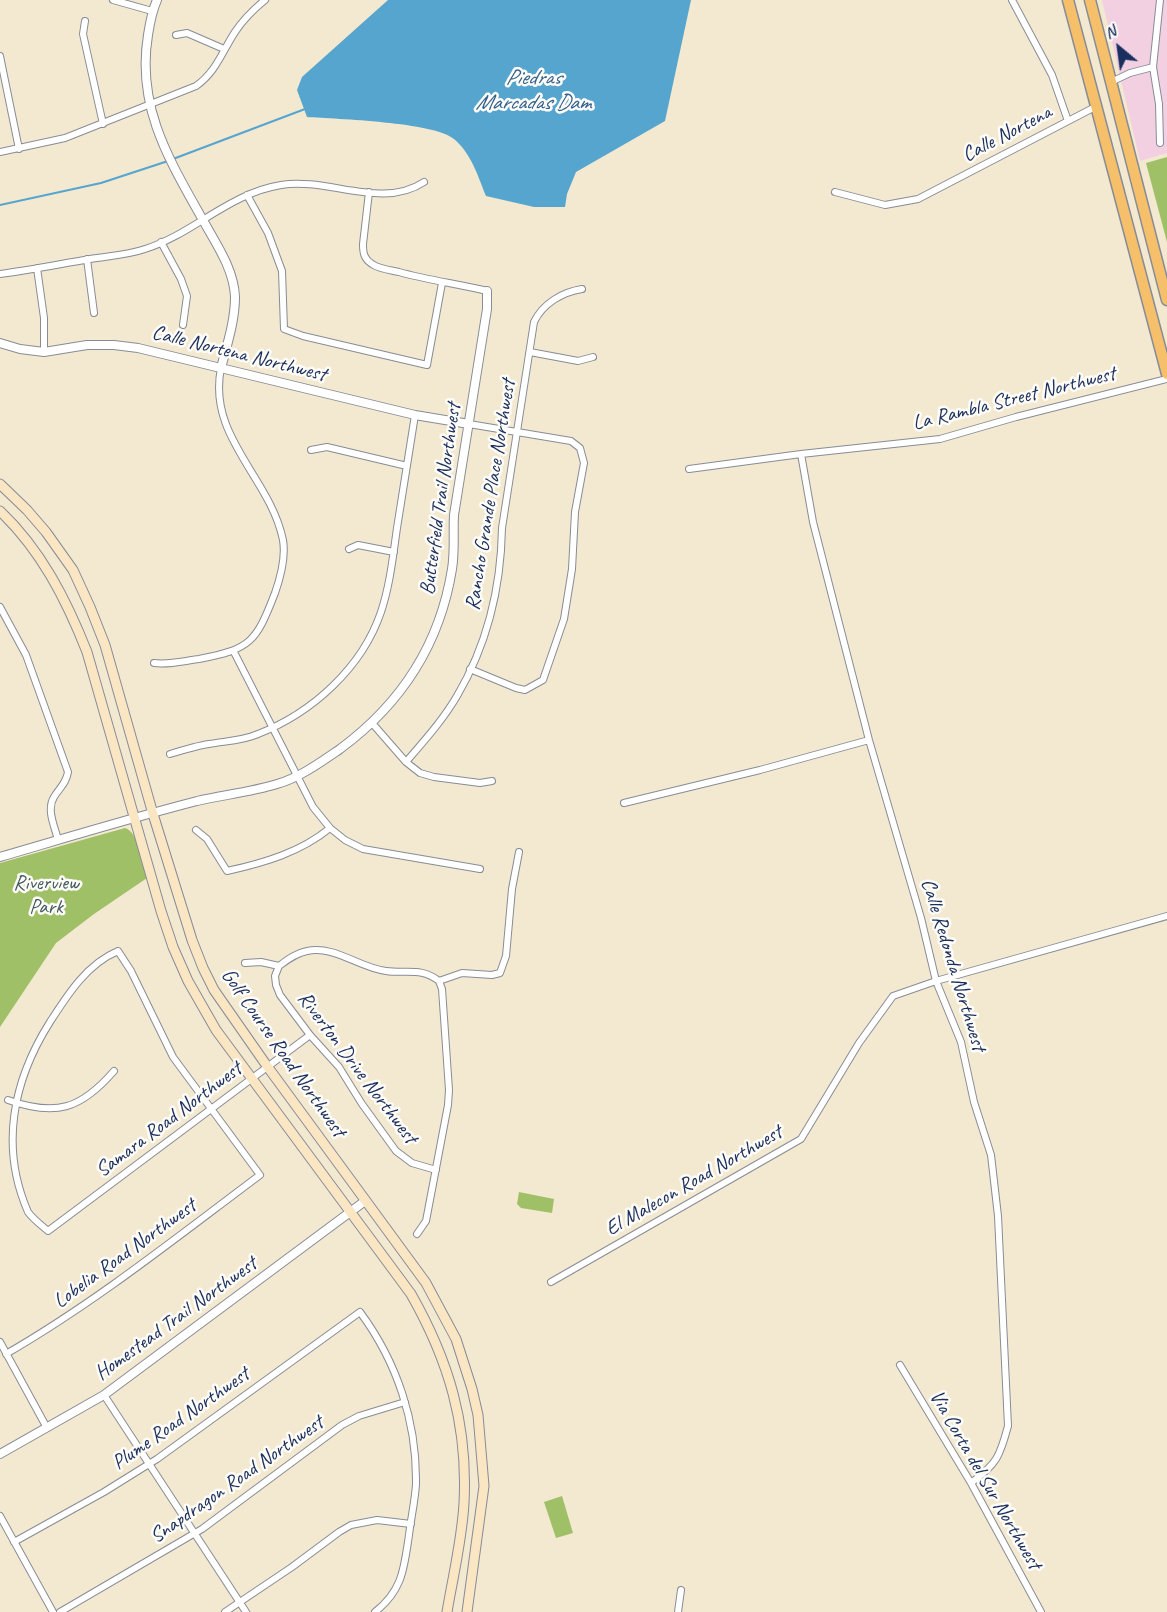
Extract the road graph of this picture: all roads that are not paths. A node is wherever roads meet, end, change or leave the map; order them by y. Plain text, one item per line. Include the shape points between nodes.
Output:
1 (113, 0) edge
2 (158, 0) edge
3 (265, 0) edge
4 (1012, 0) edge
5 (1068, 0) edge
6 (1090, 0) edge
7 (1160, 0) edge
8 (152, 11) junction
9 (85, 21) dead end
10 (176, 35) dead end
11 (224, 49) junction
12 (0, 56) edge
13 (1153, 67) junction
14 (1111, 82) junction
15 (148, 104) junction
16 (1098, 106) junction
17 (1068, 121) junction
18 (103, 124) junction
19 (1160, 143) dead end
20 (19, 149) junction
21 (0, 152) edge
22 (424, 182) dead end
23 (369, 192) junction
24 (835, 192) dead end
25 (247, 195) junction
26 (203, 219) junction
27 (161, 242) junction
28 (87, 259) junction
29 (37, 268) junction
30 (0, 274) edge
31 (442, 283) junction
32 (582, 289) dead end
33 (487, 291) joint
34 (1167, 300) edge
35 (94, 313) dead end
36 (183, 325) dead end
37 (0, 343) edge
38 (44, 352) junction
39 (530, 352) junction
40 (593, 357) dead end
41 (221, 368) junction
42 (1167, 376) edge
43 (415, 415) junction
44 (469, 424) junction
45 (516, 431) junction
46 (310, 450) dead end
47 (801, 454) junction
48 (407, 466) junction
49 (688, 469) dead end
50 (0, 484) edge
51 (0, 511) edge
52 (349, 549) dead end
53 (394, 552) junction
54 (0, 607) edge
55 (234, 652) junction
56 (154, 663) dead end
57 (470, 669) junction
58 (372, 723) junction
59 (273, 727) junction
60 (869, 740) junction
61 (170, 754) dead end
62 (406, 762) junction
63 (297, 775) junction
64 (492, 781) dead end
65 (624, 803) dead end
66 (153, 814) junction
67 (135, 819) junction
68 (330, 828) junction
69 (196, 830) dead end
70 (58, 840) junction
71 (519, 852) dead end
72 (0, 857) edge
73 (480, 869) dead end
74 (1167, 916) edge
75 (245, 963) dead end
76 (279, 966) junction
77 (439, 981) junction
78 (936, 981) junction
79 (310, 1035) junction
80 (267, 1066) junction
81 (114, 1071) dead end
82 (251, 1078) junction
83 (8, 1100) junction
84 (6, 1108) dead end
85 (211, 1108) junction
86 (436, 1170) junction
87 (11, 1184) dead end
88 (365, 1201) junction
89 (351, 1212) junction
90 (417, 1234) dead end
91 (551, 1282) dead end
92 (0, 1342) edge
93 (6, 1354) junction
94 (900, 1365) dead end
95 (104, 1395) junction
96 (405, 1402) junction
97 (46, 1428) junction
98 (0, 1454) edge
99 (149, 1464) junction
100 (971, 1482) junction
101 (0, 1516) edge
102 (411, 1524) junction
103 (195, 1534) junction
104 (14, 1542) junction
105 (681, 1590) dead end
106 (240, 1603) junction
107 (53, 1612) edge
108 (60, 1612) edge
109 (225, 1612) edge
110 (246, 1612) edge
111 (375, 1612) edge
112 (447, 1612) edge
113 (466, 1612) edge
114 (678, 1612) edge
115 (1041, 1612) edge

1 - 8 street
2 - 8 street
3 - 11 street via 237,28
4 - 17 street, Calle Nortena via 1052,75
5 - 16 main road
6 - 14 main road
7 - 13 street
8 - 15 street via 145,54
9 - 18 street via 83,34
10 - 11 street via 187,33
11 - 15 street via 218,64 196,86
12 - 20 street
13 - 14 street
13 - 19 street via 1160,104
14 - 34 main road
15 - 18 street
15 - 26 street via 163,147
16 - 17 street
16 - 42 main road
17 - 24 street, Calle Nortena via 918,199 885,205
18 - 20 street
20 - 21 street
22 - 23 street via 401,193
23 - 25 street via 297,183
23 - 31 street via 363,244 366,260 373,266
25 - 26 street
25 - 31 street via 268,233 282,271 284,329 427,365
26 - 27 street
26 - 41 street via 229,270 235,296
27 - 28 street via 144,250
27 - 36 street via 187,296
28 - 29 street
28 - 35 street
29 - 30 street
29 - 38 street
31 - 33 street
32 - 39 street, Rancho Grande Place Northwest via 547,304 538,314
33 - 44 street, Butterfield Trail Northwest via 488,309
37 - 38 street, Calle Nortena Northwest
38 - 41 street, Calle Nortena Northwest via 114,345
39 - 40 street, Rancho Grande Place Northwest via 578,361
39 - 45 street, Rancho Grande Place Northwest
41 - 43 street, Calle Nortena Northwest
41 - 55 street via 218,393 223,422 276,519 284,558 260,629
42 - 47 street, La Rambla Street Northwest via 940,439
43 - 44 street, Calle Nortena Northwest
43 - 48 street
44 - 45 street
44 - 58 street, Butterfield Trail Northwest via 454,514 452,568 439,621 416,669
45 - 57 street, Rancho Grande Place Northwest via 497,592
45 - 57 street via 572,441 580,448 584,463 564,619 547,672 535,686 516,688
46 - 48 street via 327,447
47 - 49 street, La Rambla Street Northwest
47 - 60 street, Calle Redonda Northwest via 813,522
48 - 53 street
50 - 66 main road, Golf Course Road Northwest via 46,532 72,570 90,607 105,645
51 - 67 main road, Golf Course Road Northwest via 39,556 73,615
52 - 53 street via 358,545
53 - 59 street via 380,615 360,654 328,691
54 - 70 street via 26,655 68,771 67,780 51,804
55 - 56 street
55 - 59 street
57 - 62 street, Rancho Grande Place Northwest via 458,696
58 - 62 street
58 - 63 street, Butterfield Trail Northwest
59 - 61 street via 239,740
59 - 63 street
60 - 65 street
60 - 78 street, Calle Redonda Northwest
62 - 64 street via 420,773 434,777
63 - 66 street, Butterfield Trail Northwest via 278,784
63 - 68 street via 313,807
66 - 67 street, Butterfield Trail Northwest
66 - 80 main road, Golf Course Road Northwest via 203,968
67 - 70 street, Butterfield Trail Northwest
67 - 82 main road, Golf Course Road Northwest via 182,968 216,1030
68 - 69 street via 301,848 227,871 207,839
68 - 73 street via 363,849
70 - 72 street, Butterfield Trail Northwest
71 - 77 street via 506,956 500,973 462,973
74 - 78 street, El Malecon Road Northwest
75 - 76 street
76 - 77 street via 307,951 321,950 381,970 424,972
76 - 79 street, Riverton Drive Northwest via 275,976 280,995
77 - 86 street via 449,1090
78 - 91 street, El Malecon Road Northwest via 893,996 859,1043 801,1139
78 - 100 street, Calle Redonda Northwest via 961,1042 991,1155 998,1216 1008,1426 1003,1447 991,1468
79 - 80 street, Samara Road Northwest
79 - 86 street, Riverton Drive Northwest via 339,1067 396,1151 412,1163
80 - 82 street, Samara Road Northwest
80 - 88 main road, Golf Course Road Northwest
81 - 83 street via 89,1095 57,1109 31,1108
82 - 85 street, Samara Road Northwest
82 - 89 main road, Golf Course Road Northwest
83 - 84 street
83 - 85 street via 62,1003 96,962 118,951 173,1057
85 - 87 street, Samara Road Northwest via 48,1231 28,1213
85 - 93 street, Lobelia Road Northwest via 260,1175 87,1304
86 - 90 street via 426,1221
88 - 89 street, Homestead Trail Northwest
88 - 113 main road, Golf Course Road Northwest via 444,1312 472,1389 482,1439 484,1486
89 - 95 street, Homestead Trail Northwest
89 - 112 main road, Golf Course Road Northwest via 411,1294 436,1341 454,1392 461,1424 464,1503
92 - 93 street
93 - 97 street
94 - 100 street, Via Corta del Sur Northwest
95 - 97 street, Homestead Trail Northwest
95 - 99 street
96 - 99 street, Plume Road Northwest via 376,1333 360,1312
96 - 102 street via 415,1457
96 - 103 street, Snapdragon Road Northwest via 342,1425
97 - 98 street, Homestead Trail Northwest
99 - 103 street
99 - 104 street, Plume Road Northwest
100 - 115 street, Via Corta del Sur Northwest
101 - 104 street
102 - 106 street via 377,1520 351,1525
102 - 111 street via 401,1580
103 - 106 street
103 - 108 street, Snapdragon Road Northwest
104 - 107 street
105 - 114 street
106 - 109 street
106 - 110 street

